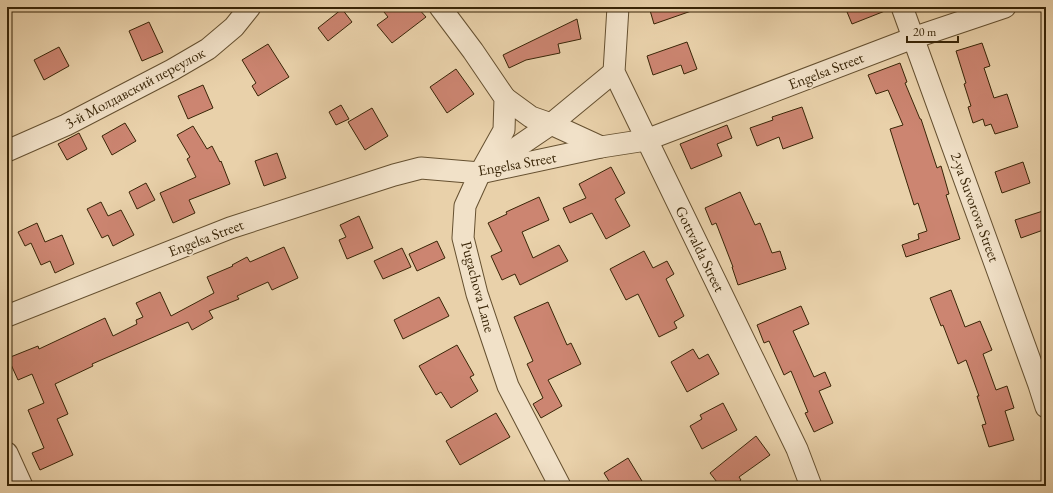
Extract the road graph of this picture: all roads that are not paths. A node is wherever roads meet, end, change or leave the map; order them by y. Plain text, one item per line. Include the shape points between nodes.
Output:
1 (250, 7) edge
2 (440, 7) edge
3 (618, 7) edge
4 (902, 7) edge
5 (1005, 7) edge
6 (914, 38) junction
7 (614, 72) junction
8 (505, 98) junction
9 (551, 124) junction
10 (646, 140) junction
11 (601, 148) junction
12 (7, 151) edge
13 (480, 173) junction
14 (7, 316) edge
15 (1046, 407) edge
16 (7, 453) edge
17 (22, 486) edge
18 (560, 486) edge
19 (811, 486) edge

1 - 12 street, 3-й Молдавский переулок via 234,27 208,49 66,125
2 - 8 street
3 - 7 street, Gottvalda Street
4 - 6 street, 2-ya Suvorova Street
5 - 6 street, Engelsa Street
6 - 10 street, Engelsa Street
6 - 15 street, 2-ya Suvorova Street
7 - 9 street
7 - 10 street, Gottvalda Street
8 - 9 street via 531,117
8 - 13 street, Pugachova Lane via 504,130
9 - 11 street
9 - 13 street
10 - 11 street, Engelsa Street
10 - 19 street, Gottvalda Street via 797,449
11 - 13 street, Engelsa Street
13 - 14 street, Engelsa Street via 421,168 394,175 230,228
13 - 18 street, Pugachova Lane via 465,206 463,238 477,294 508,386
16 - 17 street

